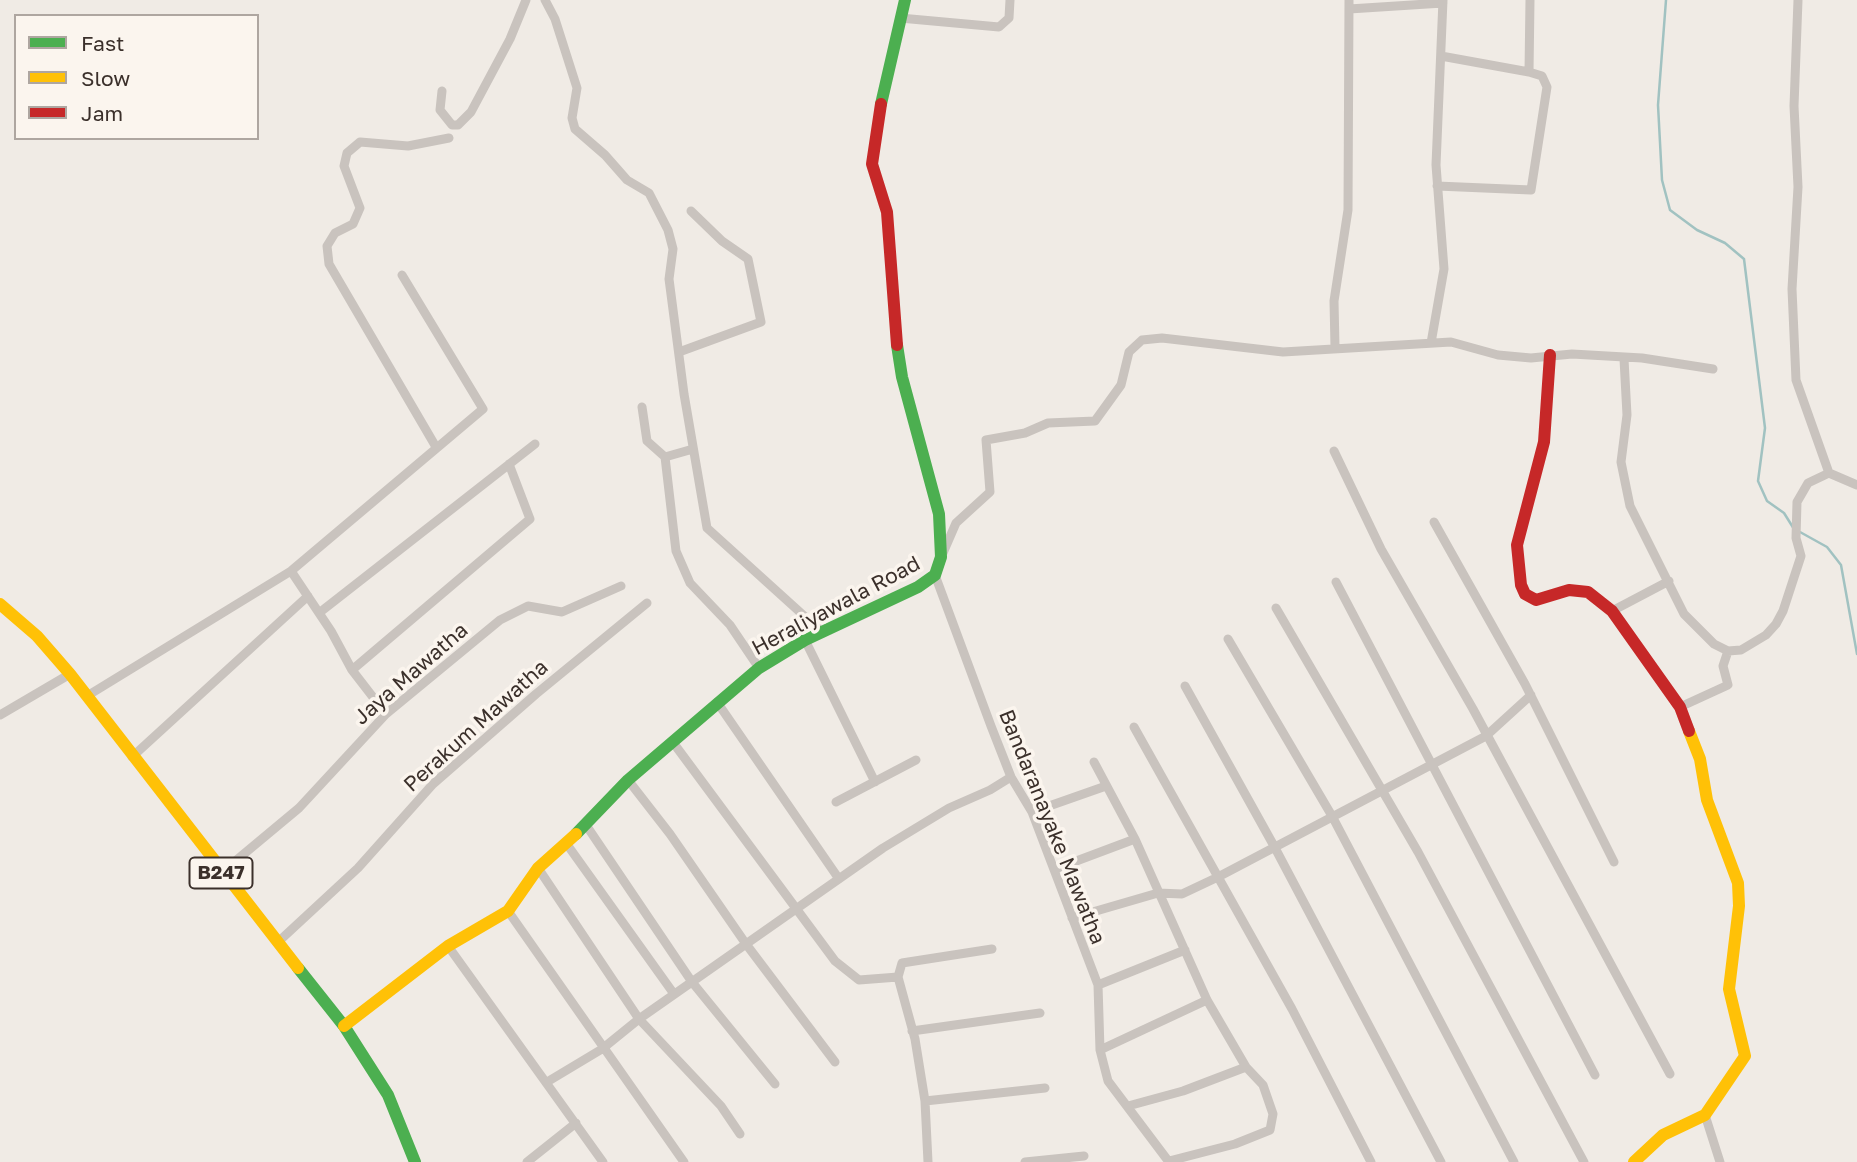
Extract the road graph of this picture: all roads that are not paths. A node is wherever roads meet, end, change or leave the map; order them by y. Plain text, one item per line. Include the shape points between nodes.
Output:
1 (526, 0) edge
2 (545, 0) edge
3 (905, 0) edge
4 (1010, 0) edge
5 (1530, 0) edge
6 (1798, 0) edge
7 (1443, 1) edge
8 (1349, 5) edge
9 (900, 18) junction
10 (1441, 55) junction
11 (1529, 72) junction
12 (442, 91) dead end
13 (449, 138) dead end
14 (1437, 186) junction
15 (691, 211) dead end
16 (402, 275) dead end
17 (1431, 343) junction
18 (1335, 347) junction
19 (679, 352) junction
20 (1550, 355) junction
21 (1624, 359) junction
22 (1713, 369) dead end
23 (642, 407) dead end
24 (535, 444) dead end
25 (436, 447) junction
26 (692, 449) junction
27 (1334, 452) dead end
28 (665, 457) junction
29 (509, 464) junction
30 (1829, 474) junction
31 (1857, 485) edge
32 (1434, 522) dead end
33 (941, 557) junction
34 (290, 571) junction
35 (935, 575) junction
36 (1669, 581) junction
37 (1336, 582) dead end
38 (621, 586) dead end
39 (308, 596) junction
40 (647, 603) dead end
41 (0, 604) edge
42 (1276, 608) dead end
43 (1612, 611) junction
44 (319, 614) junction
45 (822, 633) junction
46 (1228, 639) dead end
47 (805, 640) junction
48 (1728, 651) junction
49 (759, 668) junction
50 (352, 670) junction
51 (70, 674) junction
52 (1185, 686) dead end
53 (1531, 695) junction
54 (87, 696) junction
55 (717, 702) junction
56 (1680, 707) junction
57 (386, 714) junction
58 (0, 715) edge
59 (1135, 727) dead end
60 (1486, 736) junction
61 (672, 741) junction
62 (132, 757) junction
63 (916, 760) dead end
64 (1094, 762) dead end
65 (1430, 764) junction
66 (1011, 777) junction
67 (628, 780) junction
68 (874, 782) junction
69 (1106, 786) junction
70 (1382, 790) junction
71 (836, 802) dead end
72 (1032, 812) junction
73 (1332, 816) junction
74 (586, 825) junction
75 (1135, 839) junction
76 (566, 843) junction
77 (1274, 846) junction
78 (1614, 862) dead end
79 (538, 868) junction
80 (1055, 869) junction
81 (221, 873) junction
82 (1218, 877) junction
83 (839, 879) junction
84 (1158, 893) junction
85 (795, 910) junction
86 (508, 911) junction
87 (1072, 918) junction
88 (277, 943) junction
89 (746, 944) junction
90 (448, 946) junction
91 (992, 949) dead end
92 (1185, 950) junction
93 (898, 977) junction
94 (692, 982) junction
95 (1098, 985) junction
96 (674, 994) junction
97 (1207, 1000) junction
98 (1040, 1013) dead end
99 (639, 1018) junction
100 (344, 1026) junction
101 (912, 1031) junction
102 (602, 1049) junction
103 (1100, 1050) junction
104 (835, 1062) dead end
105 (1245, 1067) junction
106 (1595, 1074) dead end
107 (1670, 1074) dead end
108 (547, 1082) junction
109 (775, 1084) dead end
110 (1045, 1088) dead end
111 (925, 1101) junction
112 (1128, 1106) junction
113 (1705, 1115) junction
114 (576, 1124) junction
115 (740, 1134) dead end
116 (1084, 1156) dead end
117 (415, 1162) edge
118 (527, 1162) edge
119 (603, 1162) edge
120 (684, 1162) edge
121 (928, 1162) edge
122 (1026, 1162) edge
123 (1169, 1162) edge
124 (1371, 1162) edge
125 (1441, 1162) edge
126 (1514, 1162) edge
127 (1584, 1162) edge
128 (1634, 1162) edge
129 (1720, 1162) edge

1 - 12 street via 471,112 458,125 452,125 440,110
2 - 19 street via 577,88 572,118 575,130 627,180 649,193 668,230
3 - 9 street, Heraliyawala Road
4 - 9 street via 1009,18 999,27
5 - 11 street
6 - 30 street via 1794,106 1798,187 1792,289 1796,380
7 - 8 street
7 - 10 street
8 - 18 street via 1348,210 1334,301
9 - 33 street, Heraliyawala Road via 872,164 887,212 902,377 939,514
10 - 11 street
10 - 14 street
11 - 14 street via 1542,76 1546,87 1531,190
13 - 25 street via 408,146 360,142 347,153 344,166 360,208 353,224 335,233 327,246 329,264
14 - 17 street via 1444,269
15 - 19 street via 748,259 761,322
16 - 25 street via 482,409
17 - 18 street
17 - 20 street via 1451,342 1497,355
18 - 33 street via 1283,352 1142,340 1129,352 1121,384 1094,421 1048,424 985,440 990,492 956,523
19 - 26 street
20 - 21 street
20 - 43 street via 1544,442 1517,545 1521,585 1525,594 1536,600 1569,590 1588,592
21 - 22 street
21 - 36 street via 1627,415 1621,463 1630,506
23 - 28 street via 647,442
24 - 29 street
25 - 34 street
26 - 28 street
26 - 45 street via 707,528
27 - 60 street via 1381,549
28 - 49 street via 676,551 690,583 730,625
29 - 44 street
29 - 50 street via 530,519
30 - 31 street
30 - 48 street via 1808,483 1797,502 1796,538 1801,556 1783,611 1766,635 1741,650
32 - 53 street
33 - 35 street, Heraliyawala Road
34 - 39 street
34 - 54 street
35 - 45 street, Heraliyawala Road
35 - 66 street, Bandaranayake Mawatha
36 - 43 street
36 - 48 street via 1684,614 1714,644
37 - 65 street
38 - 57 street, Jaya Mawatha via 562,612 528,606 500,620
39 - 44 street
39 - 62 street
40 - 88 street, Perakum Mawatha via 433,784 358,868
41 - 51 street, B247 via 37,636
42 - 70 street
43 - 56 street
44 - 50 street
45 - 47 street, Heraliyawala Road
46 - 73 street
47 - 49 street, Heraliyawala Road
47 - 68 street
48 - 56 street via 1723,666 1728,685
49 - 55 street, Heraliyawala Road
50 - 57 street
51 - 54 street, B247
51 - 58 street
52 - 77 street
53 - 60 street
53 - 78 street
54 - 62 street, B247
55 - 61 street, Heraliyawala Road
55 - 83 street
56 - 113 street via 1738,883 1740,906 1730,989 1745,1056
57 - 81 street, Jaya Mawatha via 299,808
59 - 82 street
60 - 65 street
60 - 107 street
61 - 67 street, Heraliyawala Road
61 - 85 street
62 - 81 street, B247
63 - 68 street
64 - 69 street
65 - 70 street
65 - 106 street
66 - 72 street, Bandaranayake Mawatha
66 - 83 street via 949,808
67 - 74 street, Heraliyawala Road
67 - 89 street
68 - 71 street
69 - 72 street
69 - 75 street
70 - 73 street
70 - 127 street
72 - 80 street, Bandaranayake Mawatha
73 - 77 street
73 - 126 street
74 - 76 street, Heraliyawala Road
74 - 94 street
75 - 80 street
75 - 84 street
76 - 79 street, Heraliyawala Road
76 - 96 street
77 - 82 street
77 - 125 street
79 - 86 street, Heraliyawala Road
79 - 99 street
80 - 87 street, Bandaranayake Mawatha
81 - 88 street, B247
82 - 84 street via 1182,894
82 - 124 street
83 - 85 street
84 - 87 street
84 - 92 street
85 - 89 street
85 - 93 street via 835,961 859,980
86 - 90 street, Heraliyawala Road
86 - 102 street
87 - 95 street, Bandaranayake Mawatha
88 - 100 street, B247
89 - 94 street
89 - 104 street
90 - 100 street, Heraliyawala Road
90 - 108 street
91 - 93 street via 902,964
92 - 95 street
92 - 97 street
93 - 101 street
94 - 96 street
94 - 109 street
95 - 103 street, Bandaranayake Mawatha
96 - 99 street
97 - 103 street
97 - 105 street
98 - 101 street
99 - 102 street
99 - 115 street via 721,1106
100 - 117 street, B247 via 388,1095
101 - 111 street
102 - 108 street
102 - 120 street
103 - 112 street, Bandaranayake Mawatha via 1108,1081
105 - 112 street
105 - 123 street via 1268,1096 1273,1114 1270,1130
108 - 114 street
110 - 111 street
111 - 121 street
112 - 123 street, Bandaranayake Mawatha
113 - 128 street via 1663,1135
113 - 129 street
114 - 118 street
114 - 119 street
116 - 122 street

